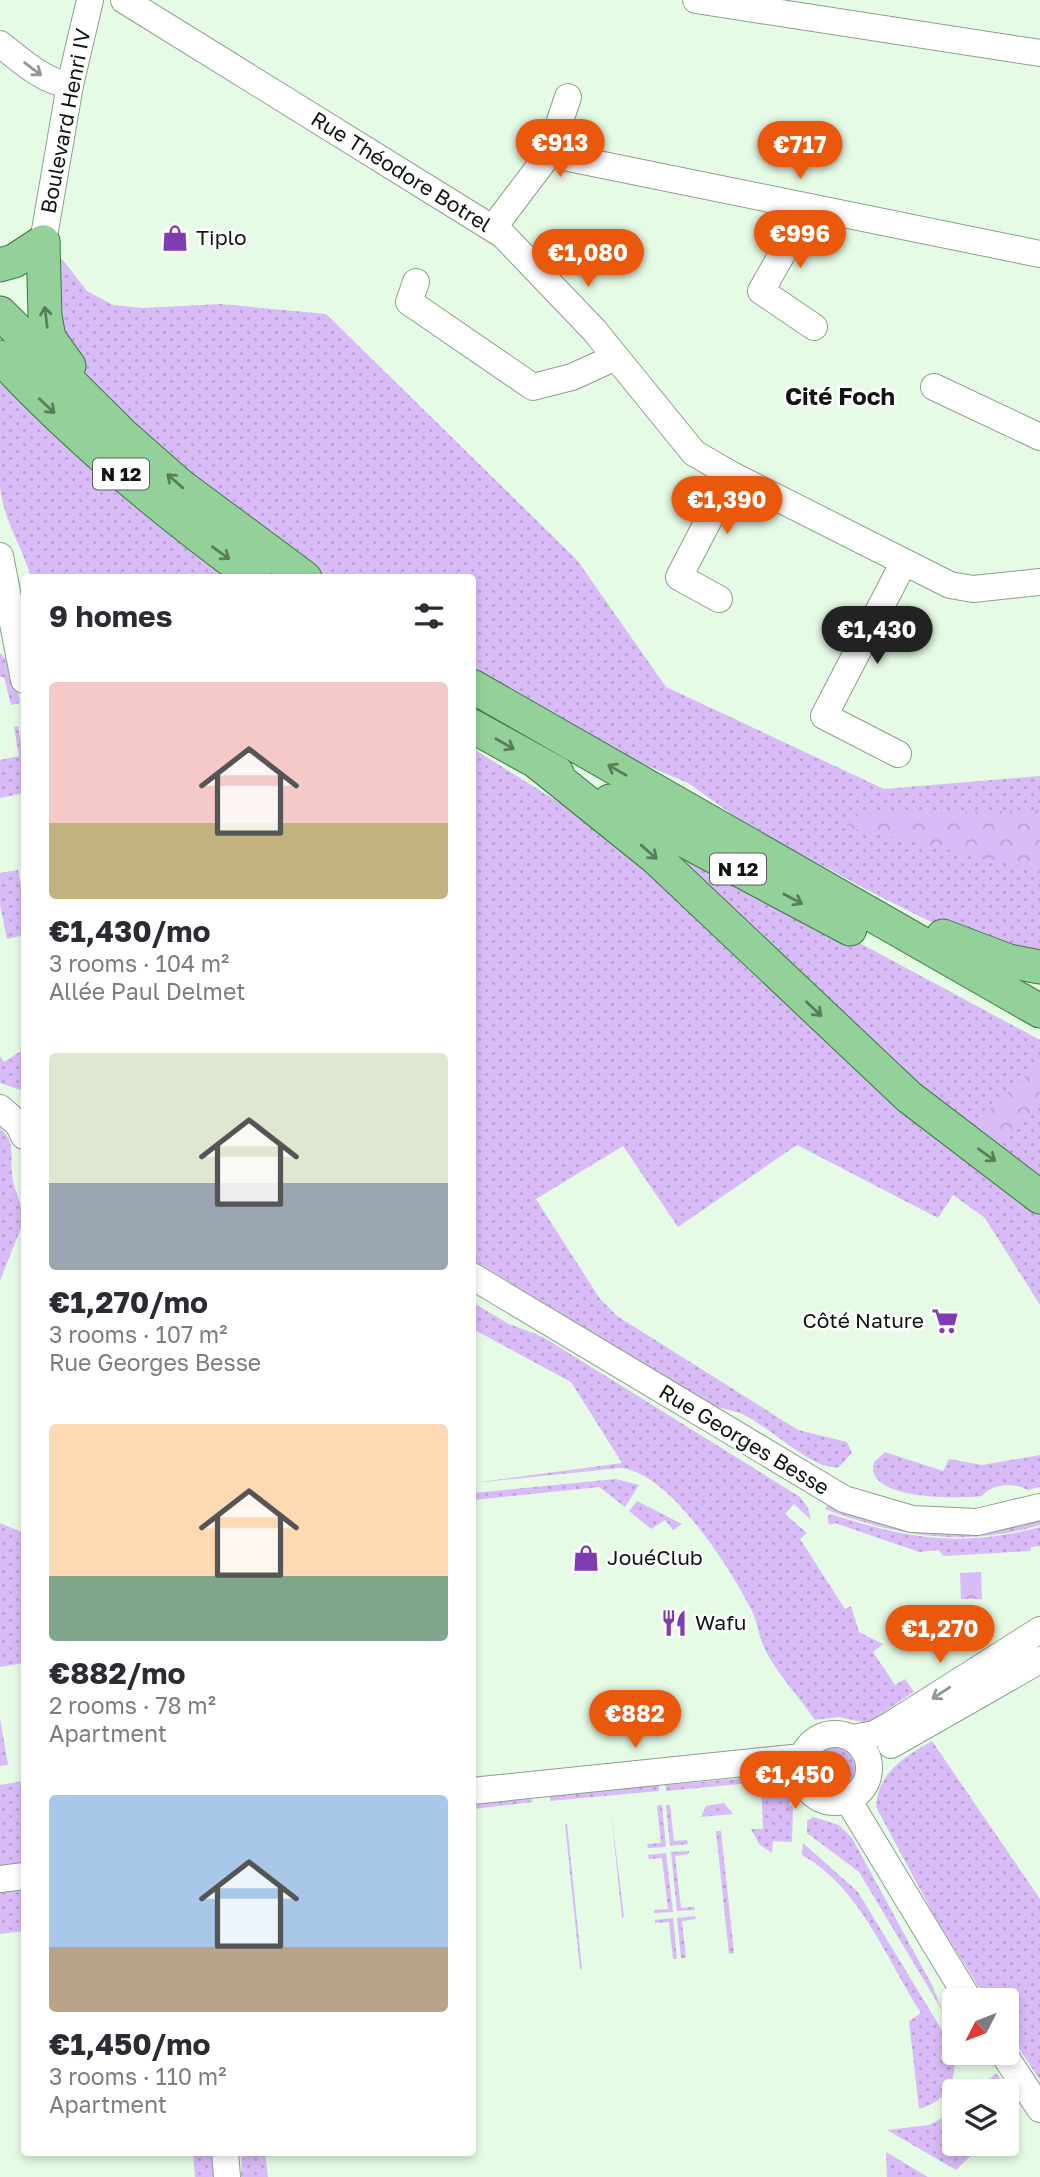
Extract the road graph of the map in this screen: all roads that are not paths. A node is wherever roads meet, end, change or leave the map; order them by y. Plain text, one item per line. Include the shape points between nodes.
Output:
1 (90, 0) edge
2 (124, 0) edge
3 (696, 0) edge
4 (0, 44) edge
5 (1040, 53) edge
6 (70, 85) junction
7 (568, 97) dead end
8 (549, 154) junction
9 (809, 207) junction
10 (493, 228) junction
11 (43, 242) junction
12 (1040, 254) edge
13 (0, 265) edge
14 (416, 282) dead end
15 (0, 313) edge
16 (814, 327) dead end
17 (0, 357) edge
18 (616, 357) junction
19 (934, 387) dead end
20 (121, 433) junction
21 (1040, 438) edge
22 (732, 475) junction
23 (0, 556) edge
24 (904, 562) junction
25 (250, 574) edge
26 (300, 574) edge
27 (1040, 582) edge
28 (4, 599) edge
29 (719, 599) dead end
30 (8, 639) edge
31 (21, 672) edge
32 (476, 687) edge
33 (476, 728) edge
34 (898, 754) dead end
35 (538, 763) junction
36 (740, 841) junction
37 (1040, 967) edge
38 (1040, 1011) edge
39 (1040, 1032) edge
40 (0, 1106) edge
41 (21, 1108) edge
42 (21, 1130) edge
43 (1040, 1197) edge
44 (476, 1278) edge
45 (1040, 1507) edge
46 (1040, 1630) edge
47 (1040, 1660) edge
48 (853, 1738) junction
49 (802, 1757) junction
50 (870, 1765) junction
51 (476, 1791) edge
52 (848, 1800) junction
53 (21, 1876) edge
54 (0, 1878) edge
55 (962, 1988) edge
56 (1011, 2065) edge
57 (1040, 2109) edge
58 (225, 2156) edge
59 (227, 2177) edge

1 - 6 street, Boulevard Henri IV
2 - 10 street, Rue Théodore Botrel
3 - 5 street
4 -> 6 street via 39,75
6 - 11 street, Boulevard Henri IV
7 - 8 street
8 - 9 street
8 - 10 street
9 - 12 street
9 - 16 street via 761,291
10 - 18 street, Rue Théodore Botrel
11 - 13 main road
20 -> 11 main road, N 12 via 109,407 77,378 49,338
14 - 18 street via 409,302 533,387 572,377
15 - 20 main road, N 12
17 -> 25 main road, N 12 via 118,472
18 - 22 street, Rue Théodore Botrel via 694,453
19 - 21 street
26 -> 20 main road, N 12 via 181,486
22 - 24 street, Rue Théodore Botrel
22 - 29 street via 679,577
23 - 28 street
24 - 27 street, Rue Théodore Botrel via 950,586 972,589
24 - 34 street via 824,716
28 - 30 street
30 - 31 street
36 -> 32 main road, N 12
33 -> 35 main road, N 12
35 -> 39 main road, N 12
35 -> 43 main road via 671,872 909,1097
36 - 37 main road via 958,943
36 - 38 main road, N 12
40 - 41 street
40 - 42 street
44 - 45 street, Rue Georges Besse via 844,1499 912,1519 977,1522
46 -> 48 street via 885,1728
47 - 50 street via 891,1745
48 - 49 street via 837,1734 817,1738
48 - 50 street
49 - 51 street
49 - 52 street via 801,1777 810,1792 825,1802
50 - 52 street via 863,1788
52 - 55 street
53 - 54 street
56 - 57 street
58 - 59 street

